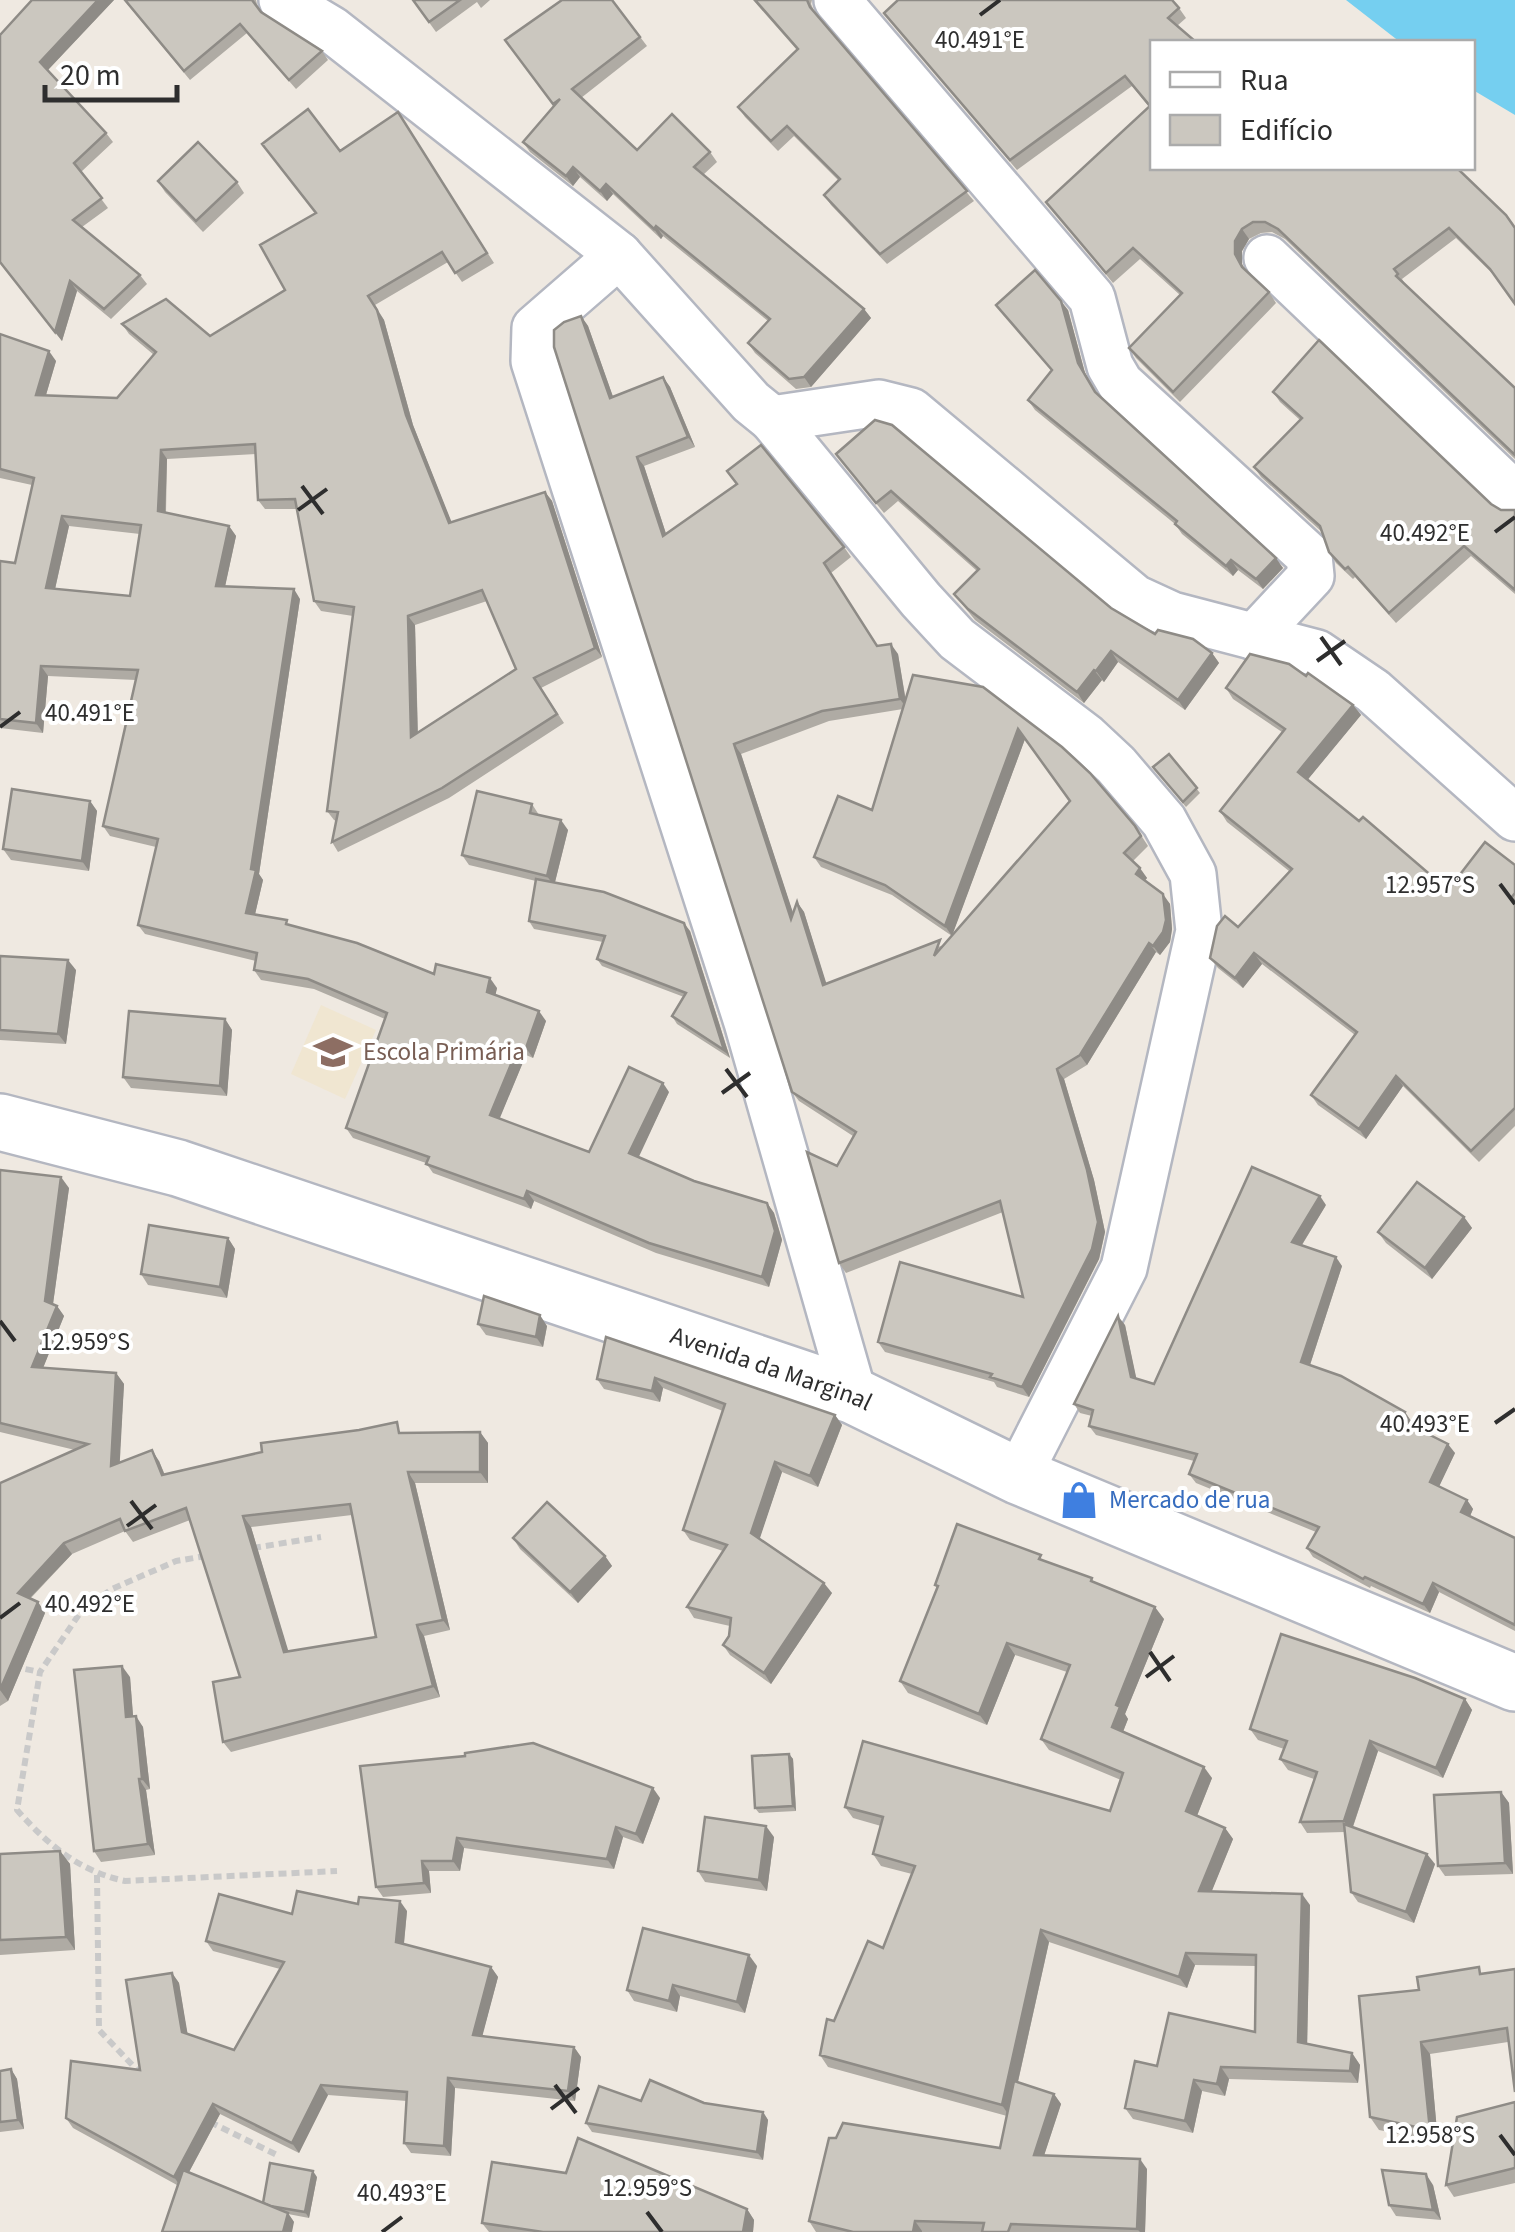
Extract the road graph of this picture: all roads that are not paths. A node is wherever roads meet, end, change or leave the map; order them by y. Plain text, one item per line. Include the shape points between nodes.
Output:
1 (282, 0) edge
2 (837, 0) edge
3 (335, 15) edge
4 (619, 255) junction
5 (1267, 258) dead end
6 (772, 418) junction
7 (1515, 495) edge
8 (1254, 638) junction
9 (1515, 818) edge
10 (0, 1122) edge
11 (854, 1396) junction
12 (1018, 1476) junction
13 (1515, 1683) edge

1 - 3 street
2 - 8 street via 1092,298 1120,383 1310,556 1311,576
3 - 4 street
4 - 6 street
4 - 11 street via 534,328 534,361 746,1022
5 - 7 street
6 - 8 street via 879,403 911,410 1136,598
6 - 12 street via 957,638 1116,765 1164,821 1193,874 1199,930 1124,1268
8 - 9 street via 1316,654 1373,691
10 - 11 street, Avenida da Marginal via 196,1174
11 - 12 street, Avenida da Marginal
12 - 13 street, Avenida da Marginal

